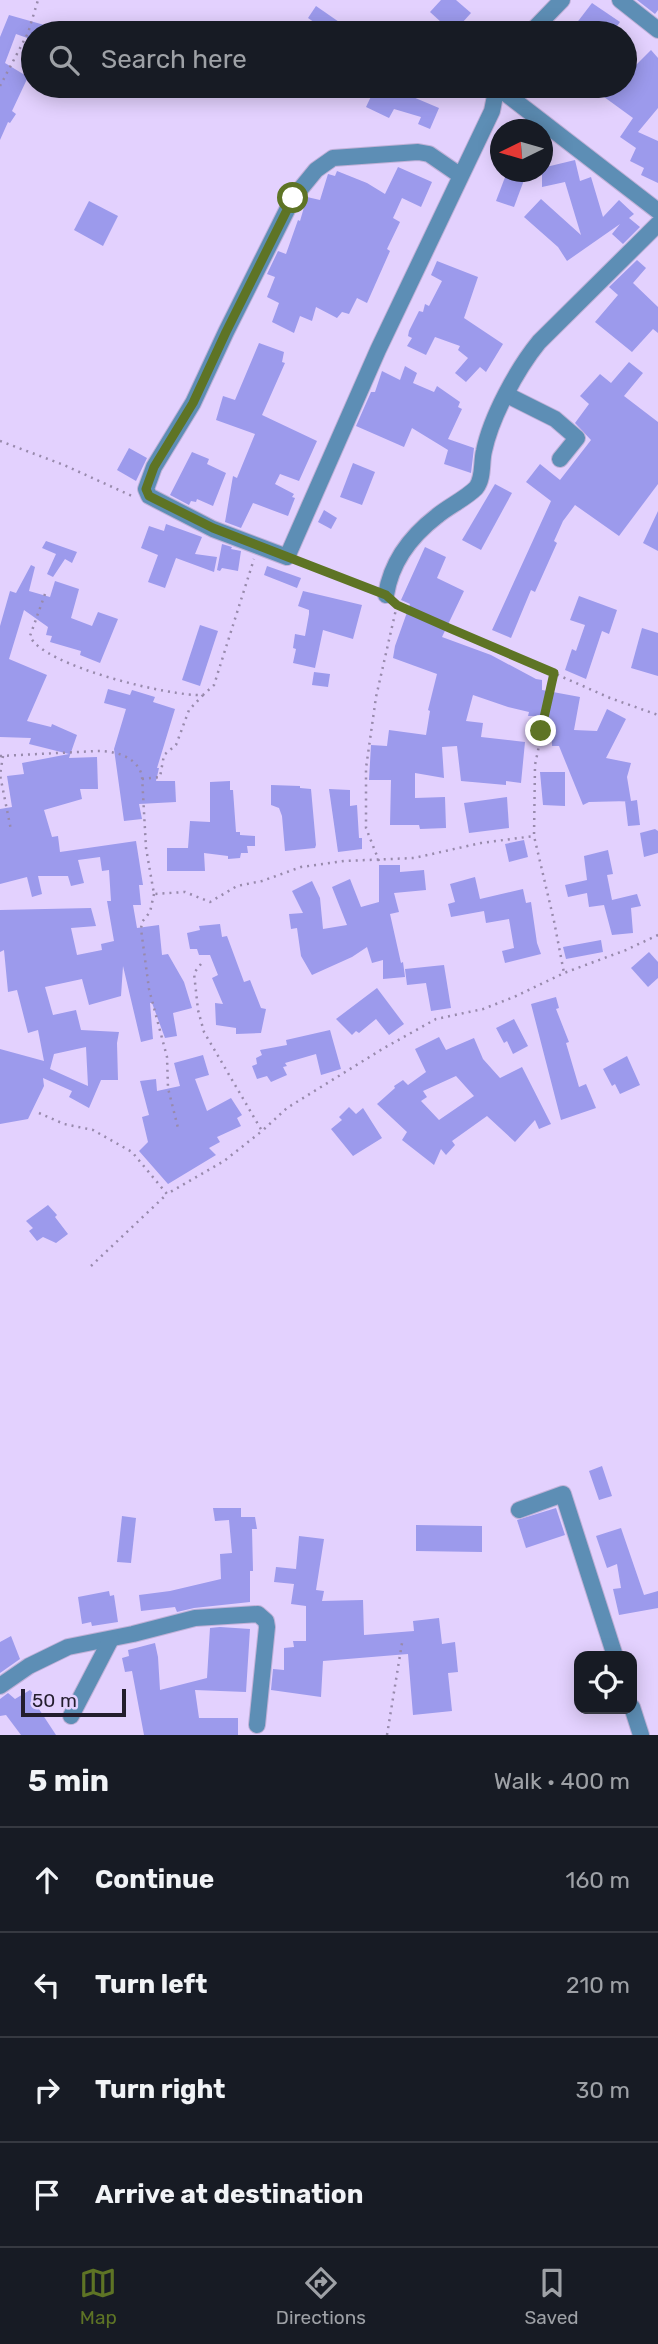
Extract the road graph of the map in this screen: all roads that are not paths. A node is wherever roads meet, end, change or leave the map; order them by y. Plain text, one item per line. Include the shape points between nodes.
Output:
1 (562, 0) edge
2 (620, 0) edge
3 (542, 21) edge
4 (658, 30) edge
5 (495, 98) edge
6 (513, 98) edge
7 (461, 176) junction
8 (658, 211) edge
9 (658, 224) edge
10 (507, 395) junction
11 (560, 459) dead end
12 (392, 600) road end
13 (519, 1510) dead end
14 (111, 1639) junction
15 (613, 1651) edge
16 (0, 1686) edge
17 (634, 1714) edge
18 (71, 1716) dead end
19 (257, 1725) dead end
20 (641, 1735) edge

1 - 3 street
2 - 4 street
5 - 7 street
6 - 8 street
7 - 7 street via 429,154 418,152 333,158 316,170 293,198 193,403 154,467 146,489 149,496 287,557
9 - 10 street via 539,342
10 - 11 street via 555,419 577,438
10 - 12 street via 484,451 478,484 436,516 394,565 389,576
13 - 15 street via 563,1494
14 - 16 street via 68,1647 29,1665
14 - 18 street
14 - 19 street via 195,1618 258,1614 267,1627
17 - 20 street

